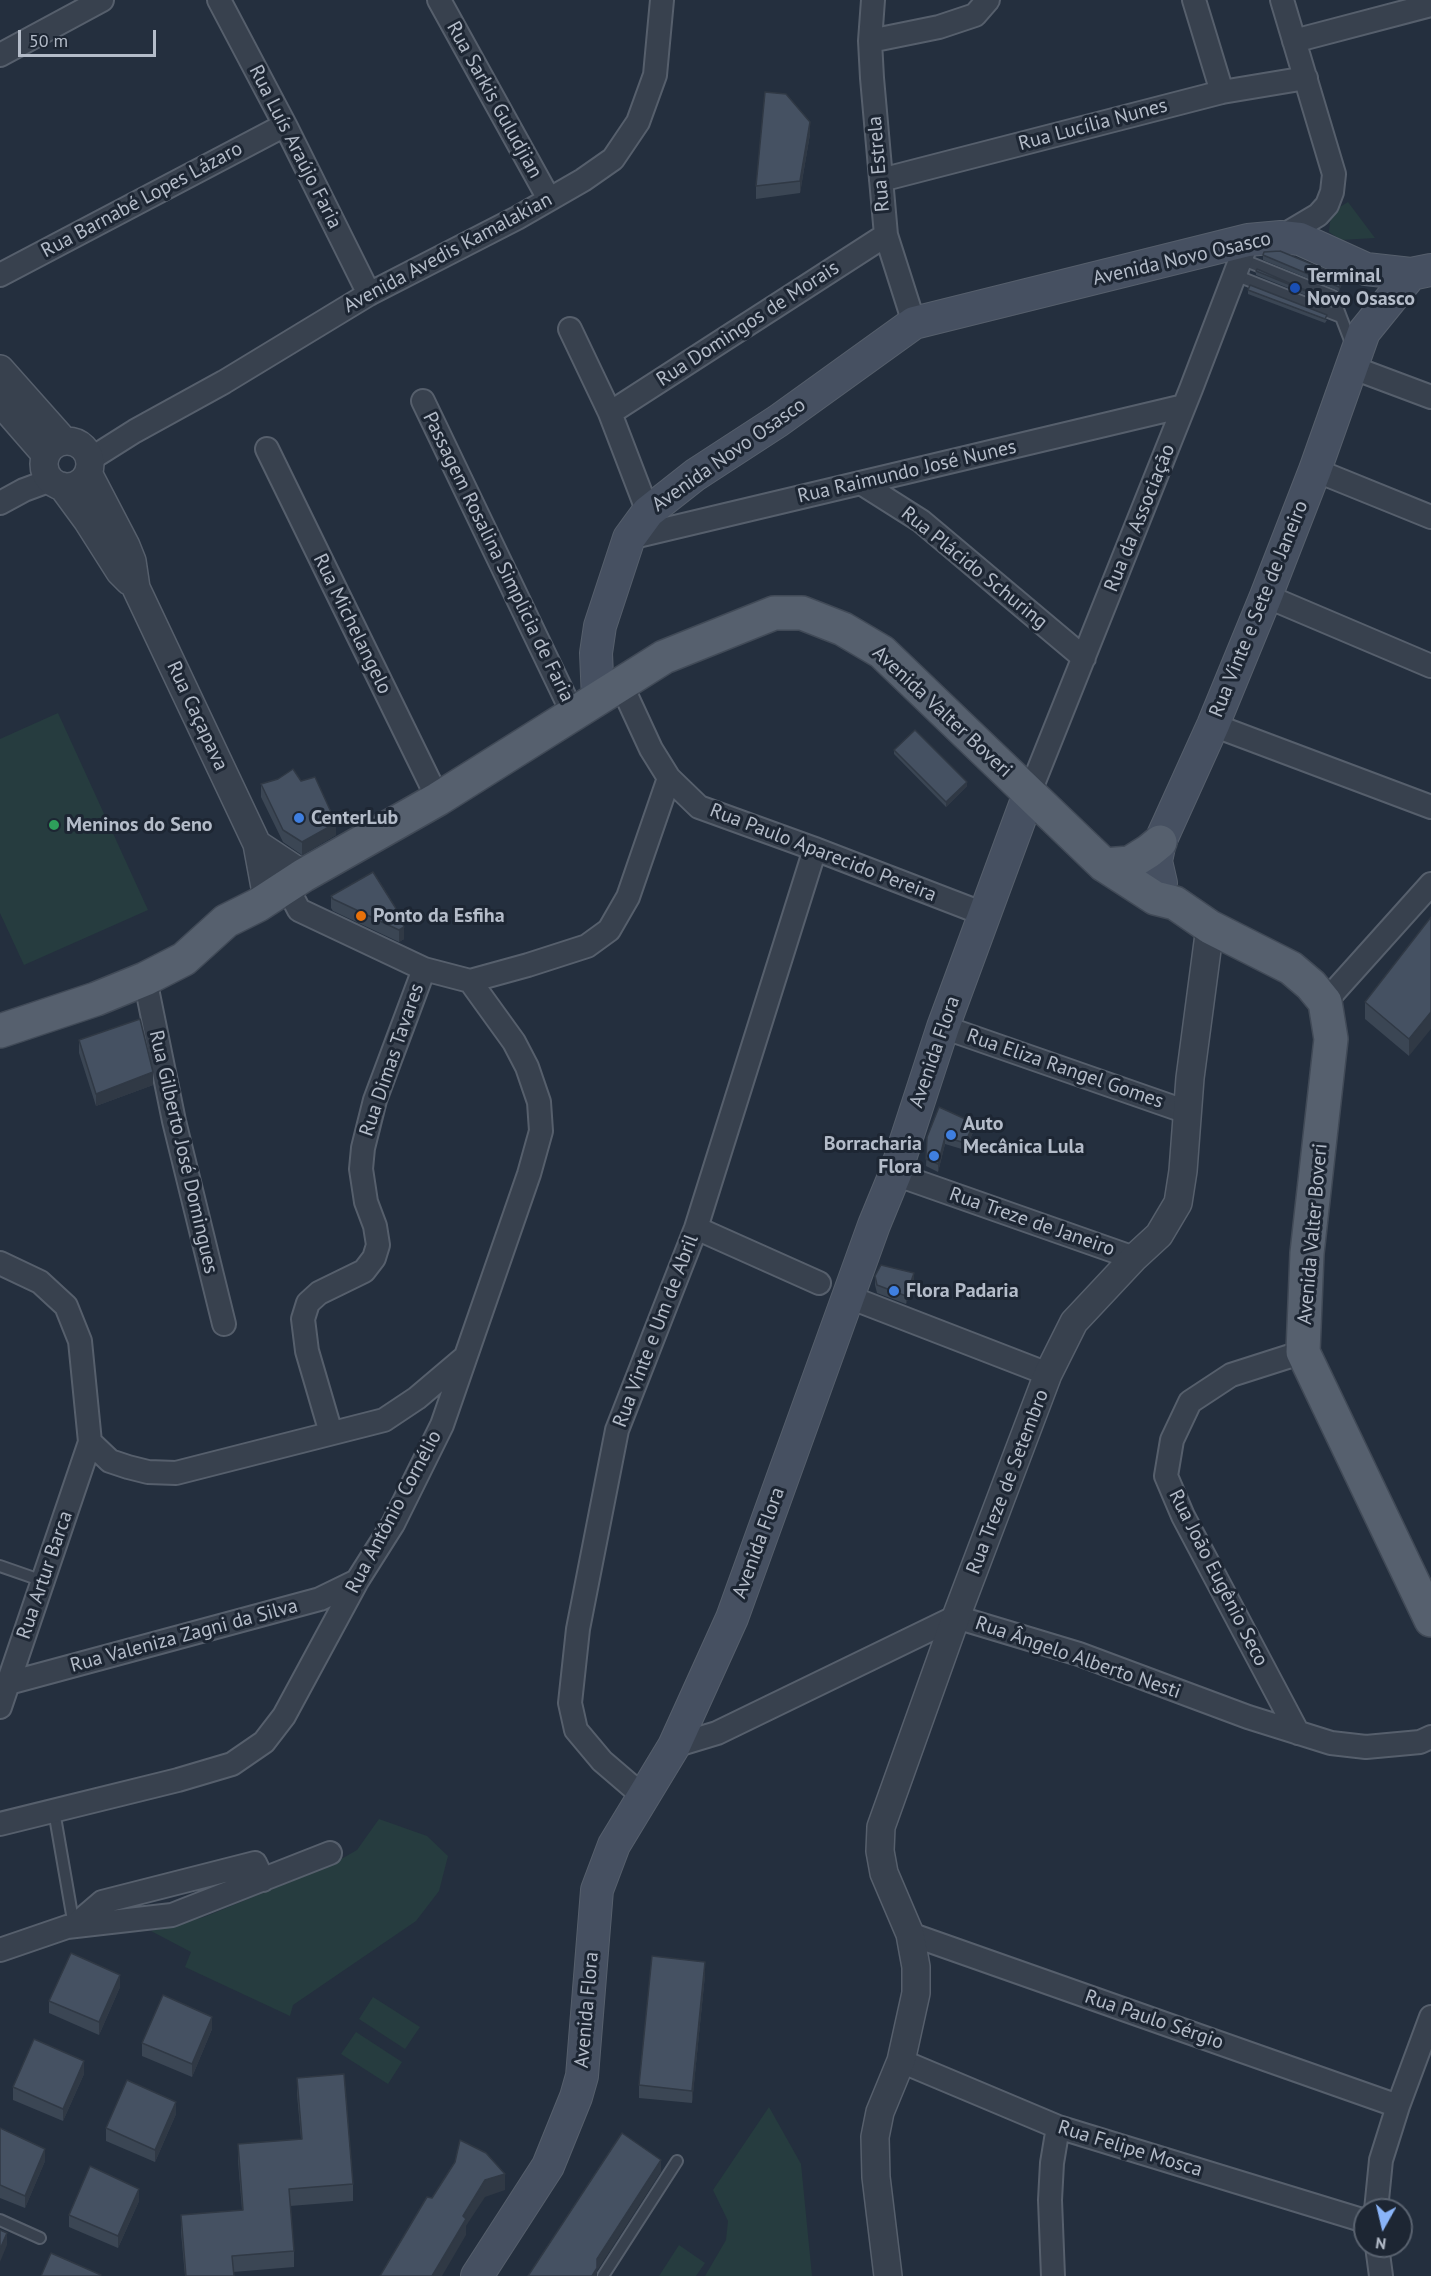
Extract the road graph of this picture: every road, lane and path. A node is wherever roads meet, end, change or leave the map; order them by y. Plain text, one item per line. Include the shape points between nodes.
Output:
1 (102, 0) edge
2 (219, 0) edge
3 (439, 0) edge
4 (662, 0) edge
5 (873, 0) edge
6 (988, 0) edge
7 (1194, 0) edge
8 (1282, 0) edge
9 (1423, 4) edge
10 (870, 41) junction
11 (1294, 41) junction
12 (0, 55) edge
13 (1306, 78) junction
14 (1222, 92) junction
15 (285, 125) junction
16 (881, 180) junction
17 (549, 199) junction
18 (886, 235) junction
19 (1281, 237) junction
20 (1241, 258) junction
21 (1424, 266) edge
22 (1366, 269) junction
23 (0, 275) edge
24 (369, 294) junction
25 (914, 323) junction
26 (570, 329) dead end
27 (1353, 343) junction
28 (8, 390) edge
29 (1431, 397) edge
30 (423, 401) dead end
31 (1184, 406) junction
32 (610, 413) junction
33 (267, 449) dead end
34 (66, 464) junction
35 (1315, 470) junction
36 (861, 483) junction
37 (0, 503) edge
38 (648, 512) junction
39 (1431, 517) edge
40 (629, 538) junction
41 (1266, 596) junction
42 (1084, 658) junction
43 (1431, 666) edge
44 (597, 699) junction
45 (1213, 725) junction
46 (669, 778) junction
47 (1029, 794) junction
48 (438, 800) junction
49 (1431, 807) edge
50 (1160, 842) junction
51 (258, 844) junction
52 (815, 849) junction
53 (1117, 864) junction
54 (1431, 884) edge
55 (286, 886) junction
56 (1168, 893) junction
57 (984, 914) junction
58 (1210, 927) junction
59 (424, 969) junction
60 (145, 979) junction
61 (470, 981) junction
62 (1325, 1002) junction
63 (943, 1027) junction
64 (0, 1031) edge
65 (1187, 1112) junction
66 (895, 1174) junction
67 (696, 1228) junction
68 (1134, 1258) junction
69 (0, 1263) edge
70 (819, 1283) dead end
71 (849, 1297) junction
72 (224, 1324) dead end
73 (1303, 1352) junction
74 (464, 1358) junction
75 (1048, 1374) junction
76 (331, 1432) junction
77 (90, 1442) junction
78 (0, 1566) edge
79 (1422, 1579) edge
80 (43, 1581) junction
81 (357, 1581) junction
82 (956, 1617) junction
83 (1431, 1620) edge
84 (9, 1683) junction
85 (0, 1707) edge
86 (1298, 1733) junction
87 (1431, 1737) edge
88 (674, 1746) junction
89 (644, 1797) junction
90 (54, 1811) junction
91 (0, 1824) edge
92 (330, 1854) dead end
93 (74, 1926) junction
94 (910, 1934) junction
95 (0, 1950) edge
96 (1431, 2017) edge
97 (901, 2061) junction
98 (1398, 2106) junction
99 (1058, 2127) junction
100 (677, 2161) dead end
101 (1377, 2198) edge
102 (1353, 2217) edge
103 (0, 2220) edge
104 (40, 2238) dead end
105 (1379, 2258) edge
106 (1054, 2275) edge
107 (477, 2276) edge
108 (603, 2276) edge
109 (888, 2276) edge
110 (1381, 2276) edge

1 - 12 street
2 - 15 street, Rua Luís Araújo Faria
3 - 17 street, Rua Sarkis Guludjian
4 - 17 street, Avenida Avedis Kamalakian via 656,75 638,122 614,159
5 - 10 street, Rua Estrela
6 - 10 street via 975,15
7 - 14 street
8 - 11 street
9 - 11 street
10 - 16 street, Rua Estrela
11 - 13 street
13 - 14 street, Rua Lucília Nunes
13 - 19 street via 1334,174 1332,192 1318,215
14 - 16 street, Rua Lucília Nunes
15 - 23 street, Rua Barnabé Lopes Lázaro
15 - 24 street, Rua Luís Araújo Faria
16 - 18 street, Rua Estrela
17 - 24 street, Avenida Avedis Kamalakian
18 - 25 street, Rua Estrela
18 - 32 street, Rua Domingos de Morais
19 - 20 main road, Avenida Novo Osasco
19 - 22 main road, Avenida Novo Osasco via 1300,239
20 - 25 main road, Avenida Novo Osasco
20 - 27 lane
20 - 27 lane via 1333,296
20 - 31 street, Rua da Associação
21 - 22 main road, Avenida Novo Osasco
21 - 27 main road, Rua Vinte e Sete de Janeiro
22 - 27 main road, Rua Vinte e Sete de Janeiro
24 - 34 street, Avenida Avedis Kamalakian via 224,382
25 - 38 main road, Avenida Novo Osasco
26 - 32 street
27 - 29 street
27 - 35 main road, Rua Vinte e Sete de Janeiro
28 - 34 street, Rua Caçapava
30 - 44 street, Passagem Rosalina Simplicia de Faria
31 - 36 street, Rua Raimundo José Nunes
31 - 42 street, Rua da Associação
32 - 38 street
33 - 48 street, Rua Michelangelo
34 - 37 street, Avenida Avedis Kamalakian
34 - 51 street, Rua Caçapava via 97,514 120,572 136,588
35 - 39 street
35 - 41 main road, Rua Vinte e Sete de Janeiro
36 - 40 street, Rua Raimundo José Nunes
36 - 42 street, Rua Plácido Schuring via 921,521
38 - 40 main road, Avenida Novo Osasco
40 - 44 main road, Avenida Novo Osasco via 600,626
41 - 43 street
41 - 45 main road, Rua Vinte e Sete de Janeiro
42 - 47 street, Rua da Associação
44 - 46 street, Rua Paulo Aparecido Pereira via 651,749
44 - 47 main road, Avenida Valter Boveri via 664,657 774,613 802,613 843,628 882,652
44 - 48 main road
45 - 49 street
45 - 50 main road, Rua Vinte e Sete de Janeiro
46 - 52 street, Rua Paulo Aparecido Pereira via 699,807
46 - 61 street via 628,897 609,930 587,946
47 - 53 main road, Avenida Valter Boveri via 1076,838
47 - 57 main road, Avenida Flora
48 - 55 main road
50 - 53 main road via 1149,851
50 - 56 main road, Rua Vinte e Sete de Janeiro via 1156,861
51 - 55 street
51 - 55 street, Rua Caçapava
52 - 57 street, Rua Paulo Aparecido Pereira
52 - 67 street, Rua Vinte e Um de Abril
53 - 56 main road, Avenida Valter Boveri via 1155,898
54 - 62 street
55 - 59 street via 299,910
55 - 60 main road via 226,921 184,959
56 - 58 main road, Avenida Valter Boveri
57 - 63 main road, Avenida Flora
58 - 62 main road, Avenida Valter Boveri via 1291,968
58 - 65 street, Rua Treze de Setembro
59 - 61 street
59 - 76 street, Rua Dimas Tavares via 375,1100 363,1148 366,1202 378,1245 374,1258 364,1271 319,1293 308,1304 303,1319 307,1351
60 - 64 main road
60 - 72 street, Rua Gilberto José Domingues via 174,1121
61 - 74 street, Rua Antônio Cornélio via 527,1067 538,1102 541,1131
62 - 73 main road, Avenida Valter Boveri via 1331,1039 1307,1253
63 - 65 street, Rua Eliza Rangel Gomes
63 - 66 main road, Avenida Flora
65 - 68 street, Rua Treze de Setembro via 1178,1203 1159,1235
66 - 68 street, Rua Treze de Janeiro
66 - 71 main road, Avenida Flora
67 - 70 street
67 - 89 street, Rua Vinte e Um de Abril via 617,1430 578,1629 570,1703 576,1730 602,1761
68 - 75 street, Rua Treze de Setembro via 1074,1322
69 - 77 street via 40,1281 66,1306 80,1341
71 - 75 street
71 - 88 main road, Avenida Flora via 732,1618
73 - 79 main road, Avenida Valter Boveri
73 - 86 street, Rua João Eugênio Seco via 1231,1375 1190,1402 1172,1440 1166,1476 1183,1516
74 - 76 street via 384,1420
74 - 81 street, Rua Antônio Cornélio via 441,1425 393,1524
75 - 82 street, Rua Treze de Setembro
76 - 77 street via 176,1473 148,1472 110,1461
77 - 80 street, Rua Artur Barca
78 - 80 lane
79 - 83 main road, Avenida Valter Boveri
80 - 84 street, Rua Artur Barca
81 - 84 street, Rua Valeniza Zagni da Silva via 310,1602
81 - 90 street, Rua Antônio Cornélio via 284,1716 264,1742 232,1764
82 - 86 street, Rua Ângelo Alberto Nesti via 1079,1654
82 - 88 street, Rua Ângelo Alberto Nesti via 717,1733
82 - 94 street, Rua Treze de Setembro via 881,1827 884,1873
84 - 85 street, Rua Artur Barca
86 - 87 street, Rua Ângelo Alberto Nesti via 1331,1743 1366,1747 1420,1742
88 - 89 main road, Avenida Flora
89 - 107 main road, Avenida Flora via 614,1845 597,1890 582,2076 576,2097 548,2166
90 - 91 street, Rua Antônio Cornélio
90 - 93 lane
92 - 93 street via 172,1915
93 - 95 street
94 - 97 street, Rua Treze de Setembro via 916,1993
94 - 98 street, Rua Paulo Sérgio
96 - 98 street
97 - 99 street, Rua Felipe Mosca
97 - 109 street, Rua Treze de Setembro via 880,2112 876,2137 876,2177
98 - 101 street via 1381,2160
99 - 102 street, Rua Felipe Mosca
99 - 106 street via 1050,2199
100 - 108 lane
103 - 104 lane
105 - 110 street

